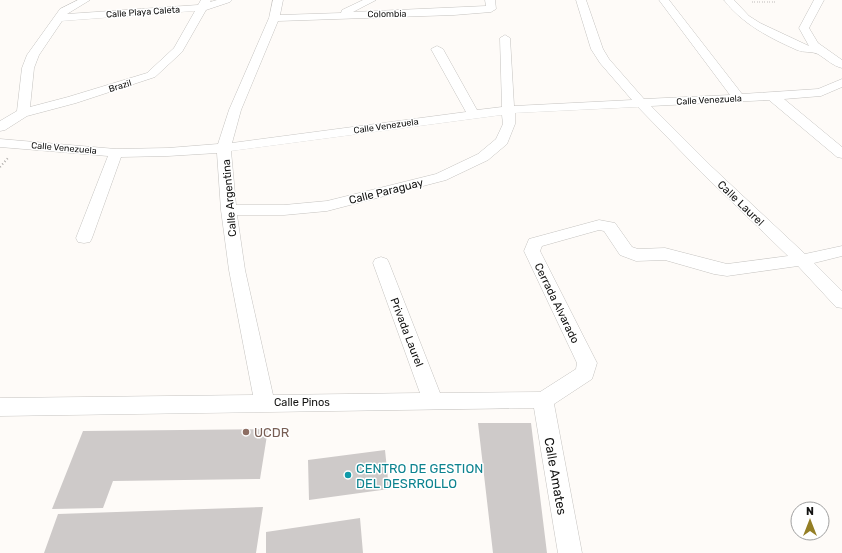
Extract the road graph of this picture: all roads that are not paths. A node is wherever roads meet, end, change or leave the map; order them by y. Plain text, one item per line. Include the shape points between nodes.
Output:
1 (85, 0) edge
2 (227, 0) edge
3 (278, 0) edge
4 (371, 0) edge
5 (490, 0) edge
6 (581, 0) edge
7 (664, 0) edge
8 (729, 0) edge
9 (819, 0) edge
10 (203, 4) edge
11 (338, 15) junction
12 (58, 18) junction
13 (274, 18) junction
14 (505, 38) dead end
15 (436, 49) dead end
16 (825, 54) junction
17 (842, 54) edge
18 (842, 66) edge
19 (842, 83) edge
20 (773, 97) junction
21 (739, 98) junction
22 (641, 103) junction
23 (509, 110) junction
24 (23, 113) junction
25 (473, 114) junction
26 (0, 127) edge
27 (0, 143) edge
28 (224, 148) junction
29 (116, 153) junction
30 (842, 154) edge
31 (228, 210) junction
32 (84, 238) dead end
33 (842, 251) edge
34 (802, 260) junction
35 (381, 263) dead end
36 (842, 302) edge
37 (543, 400) junction
38 (433, 401) junction
39 (265, 403) junction
40 (0, 407) edge
41 (570, 553) edge

1 - 12 street via 64,11
2 - 10 street, Calle Playa Caleta
3 - 13 street, Calle Argentina
4 - 11 street
5 - 11 street, Colombia via 491,9
6 - 22 street, Calle Laurel via 596,49
7 - 21 street
8 - 16 street via 745,18 756,25 802,48
9 - 16 street via 804,28 806,37
10 - 12 street, Calle Playa Caleta
10 - 24 street, Brazil via 178,50 151,75
11 - 13 street, Colombia
12 - 24 street via 33,55 28,68
13 - 28 street, Calle Argentina via 235,110
14 - 23 street
15 - 25 street
16 - 17 street
16 - 18 street
19 - 20 street, Calle Venezuela via 822,92
20 - 21 street, Calle Venezuela
20 - 30 street
21 - 22 street, Calle Venezuela
22 - 23 street, Calle Venezuela
22 - 34 street, Calle Laurel
23 - 25 street, Calle Venezuela
23 - 31 street, Calle Paraguay via 509,124 502,141 482,157 441,177 327,206 284,210
24 - 26 street, Brazil
25 - 28 street, Calle Venezuela
27 - 29 street, Calle Venezuela
28 - 29 street, Calle Venezuela
28 - 31 street, Calle Argentina
29 - 32 street
31 - 39 street, Calle Argentina via 237,270
33 - 34 street
34 - 36 street, Calle Laurel
34 - 37 street, Cerrada Alvarado via 727,270 665,254 636,255 626,251 609,227 599,225 535,243 532,251 587,363 585,373
35 - 38 street, Privada Laurel
37 - 38 street, Calle Pinos
37 - 41 street, Calle Amates
38 - 39 street, Calle Pinos
39 - 40 street, Calle Pinos

